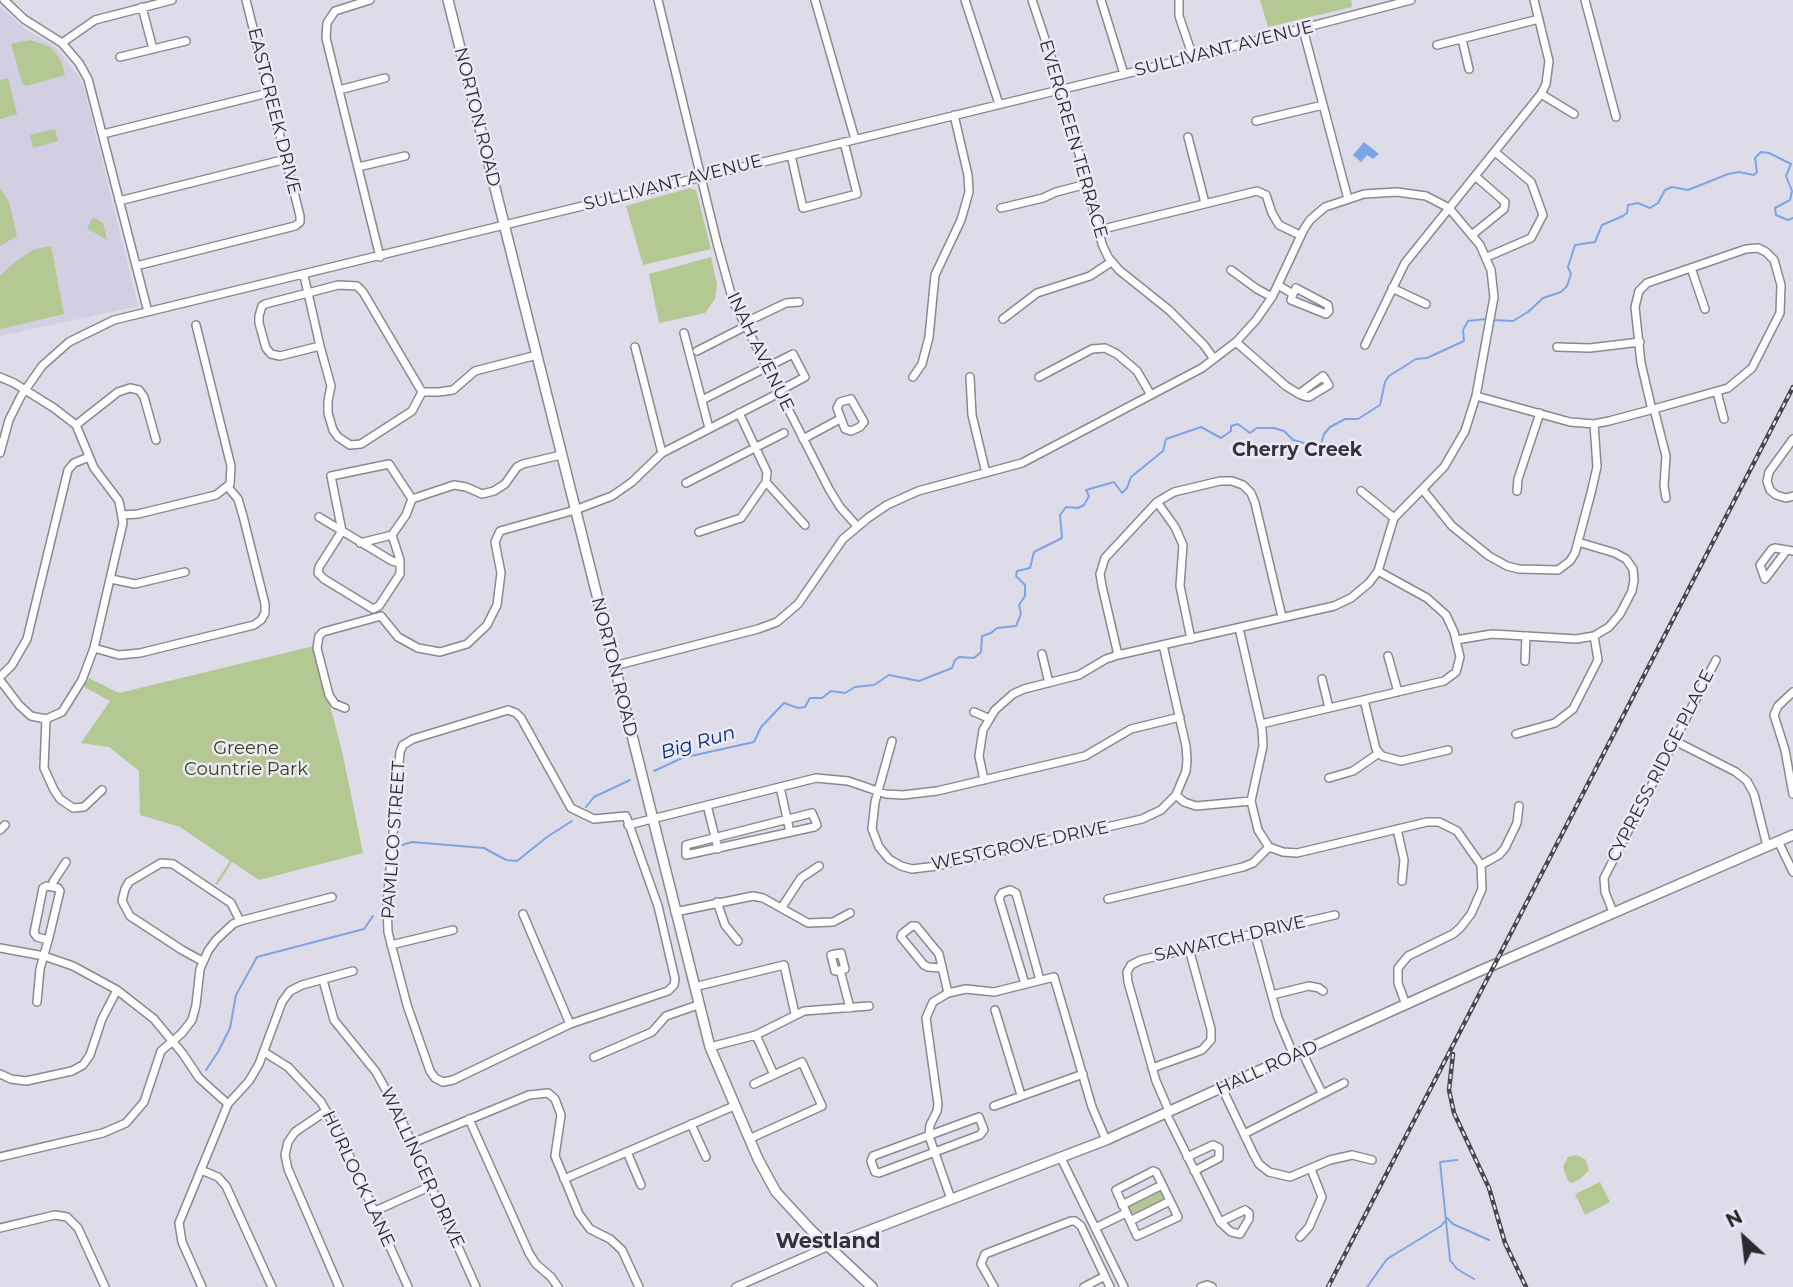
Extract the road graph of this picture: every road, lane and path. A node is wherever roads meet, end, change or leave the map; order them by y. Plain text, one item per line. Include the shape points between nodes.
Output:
1 (5, 0) edge
2 (172, 0) edge
3 (246, 0) edge
4 (370, 0) edge
5 (448, 0) edge
6 (658, 0) edge
7 (815, 0) edge
8 (965, 0) edge
9 (1032, 0) edge
10 (1101, 0) edge
11 (1179, 0) edge
12 (1411, 0) edge
13 (1534, 0) edge
14 (1585, 0) edge
15 (142, 7) junction
16 (1539, 19) junction
17 (1303, 29) junction
18 (1462, 39) junction
19 (186, 41) dead end
20 (62, 43) junction
21 (1437, 45) dead end
22 (153, 49) junction
23 (120, 57) dead end
24 (1193, 57) junction
25 (1469, 69) dead end
26 (1124, 74) junction
27 (385, 78) dead end
28 (339, 90) junction
29 (1062, 90) junction
30 (268, 93) junction
31 (1541, 94) junction
32 (999, 104) junction
33 (1323, 105) junction
34 (1574, 114) dead end
35 (954, 115) junction
36 (1616, 117) dead end
37 (1256, 121) dead end
38 (103, 134) junction
39 (1188, 137) dead end
40 (855, 139) junction
41 (844, 142) junction
42 (1495, 152) junction
43 (791, 155) junction
44 (405, 156) dead end
45 (286, 159) junction
46 (358, 167) junction
47 (701, 176) junction
48 (1475, 176) junction
49 (1087, 184) junction
50 (1348, 198) junction
51 (119, 201) junction
52 (1205, 203) junction
53 (1001, 208) dead end
54 (1449, 208) junction
55 (504, 224) junction
56 (1099, 230) junction
57 (1473, 234) junction
58 (1300, 235) junction
59 (380, 257) junction
60 (1487, 257) junction
61 (1111, 262) junction
62 (136, 266) junction
63 (1691, 268) junction
64 (1231, 270) dead end
65 (304, 276) junction
66 (1278, 285) junction
67 (1392, 288) junction
68 (308, 293) junction
69 (1293, 294) junction
70 (1272, 297) junction
71 (799, 302) dead end
72 (1426, 304) dead end
73 (1705, 309) dead end
74 (148, 312) junction
75 (1003, 318) dead end
76 (745, 325) junction
77 (196, 326) dead end
78 (684, 333) dead end
79 (1236, 342) junction
80 (1640, 342) junction
81 (1365, 345) dead end
82 (320, 346) junction
83 (635, 347) dead end
84 (1558, 347) dead end
85 (697, 351) dead end
86 (537, 355) junction
87 (1214, 359) junction
88 (766, 367) junction
89 (0, 377) edge
90 (913, 377) dead end
91 (970, 377) dead end
92 (1039, 377) dead end
93 (24, 389) junction
94 (422, 392) junction
95 (779, 392) junction
96 (1717, 392) junction
97 (1299, 394) dead end
98 (1151, 395) junction
99 (1476, 396) junction
100 (702, 400) junction
101 (1653, 409) junction
102 (739, 413) junction
103 (1540, 414) junction
104 (840, 419) junction
105 (1724, 419) dead end
106 (1594, 424) junction
107 (76, 425) junction
108 (709, 428) junction
109 (784, 433) dead end
110 (803, 439) junction
111 (1793, 439) edge
112 (156, 440) dead end
113 (755, 448) junction
114 (0, 453) edge
115 (662, 453) junction
116 (561, 455) junction
117 (89, 457) junction
118 (986, 473) junction
119 (766, 482) junction
120 (686, 483) dead end
121 (228, 487) junction
122 (1423, 490) junction
123 (1361, 491) dead end
124 (1517, 491) dead end
125 (1793, 496) edge
126 (1666, 498) dead end
127 (412, 499) junction
128 (1157, 502) junction
129 (575, 510) junction
130 (122, 515) junction
131 (319, 517) dead end
132 (1394, 518) junction
133 (805, 525) dead end
134 (857, 526) junction
135 (342, 531) junction
136 (699, 532) dead end
137 (392, 535) junction
138 (1578, 542) junction
139 (360, 543) junction
140 (400, 563) junction
141 (1378, 571) junction
142 (185, 572) dead end
143 (111, 579) junction
144 (1282, 617) junction
145 (1239, 628) junction
146 (1526, 636) junction
147 (1594, 636) junction
148 (1191, 639) junction
149 (1456, 640) junction
150 (1163, 645) junction
151 (94, 649) junction
152 (1042, 654) dead end
153 (1118, 655) junction
154 (1388, 656) dead end
155 (1716, 660) dead end
156 (1525, 661) dead end
157 (614, 666) junction
158 (0, 678) edge
159 (1322, 679) dead end
160 (1049, 683) junction
161 (1398, 692) junction
162 (1793, 692) edge
163 (1364, 700) junction
164 (345, 708) dead end
165 (1329, 708) junction
166 (974, 712) dead end
167 (1180, 717) junction
168 (988, 718) junction
169 (46, 719) junction
170 (1261, 724) junction
171 (1516, 734) dead end
172 (892, 741) dead end
173 (1675, 741) junction
174 (1448, 750) dead end
175 (1379, 753) junction
176 (1329, 778) dead end
177 (984, 780) junction
178 (780, 787) junction
179 (1792, 788) edge
180 (102, 790) dead end
181 (878, 791) junction
182 (1176, 795) junction
183 (1251, 801) junction
184 (708, 805) junction
185 (1519, 806) dead end
186 (652, 818) junction
187 (788, 819) junction
188 (628, 825) junction
189 (1397, 829) junction
190 (790, 832) junction
191 (1793, 835) edge
192 (715, 837) junction
193 (1778, 841) junction
194 (1269, 846) junction
195 (1767, 846) junction
196 (718, 849) junction
197 (66, 862) dead end
198 (1480, 865) junction
199 (819, 866) dead end
200 (1793, 872) edge
201 (1402, 881) dead end
202 (53, 887) junction
203 (332, 897) dead end
204 (1108, 899) dead end
205 (717, 902) junction
206 (782, 907) junction
207 (675, 912) junction
208 (1613, 912) junction
209 (523, 914) dead end
210 (850, 914) dead end
211 (1335, 915) dead end
212 (240, 921) junction
213 (453, 930) dead end
214 (1255, 934) junction
215 (48, 940) junction
216 (738, 941) dead end
217 (391, 945) junction
218 (0, 948) edge
219 (1189, 949) junction
220 (44, 956) junction
221 (202, 961) junction
222 (941, 968) junction
223 (840, 970) dead end
224 (353, 971) dead end
225 (323, 980) junction
226 (1040, 980) junction
227 (1025, 984) junction
228 (694, 987) junction
229 (117, 990) junction
230 (1323, 991) dead end
231 (948, 993) junction
232 (1272, 995) junction
233 (37, 1002) dead end
234 (698, 1005) junction
235 (1406, 1005) junction
236 (869, 1006) dead end
237 (850, 1009) junction
238 (995, 1010) dead end
239 (796, 1014) junction
240 (570, 1024) junction
241 (756, 1035) junction
242 (173, 1041) junction
243 (710, 1047) junction
244 (264, 1052) junction
245 (1298, 1054) junction
246 (594, 1057) dead end
247 (1152, 1068) junction
248 (0, 1074) edge
249 (1083, 1074) junction
250 (774, 1075) junction
251 (754, 1083) dead end
252 (1344, 1083) dead end
253 (1222, 1088) junction
254 (1322, 1093) junction
255 (1021, 1095) junction
256 (228, 1104) junction
257 (993, 1106) dead end
258 (734, 1107) junction
259 (326, 1111) junction
260 (1167, 1112) junction
261 (469, 1119) junction
262 (691, 1124) junction
263 (1244, 1134) junction
264 (929, 1136) junction
265 (749, 1139) junction
266 (1105, 1140) junction
267 (412, 1143) junction
268 (934, 1151) junction
269 (627, 1152) junction
270 (0, 1157) edge
271 (706, 1157) dead end
272 (1187, 1157) junction
273 (1061, 1158) junction
274 (1372, 1160) dead end
275 (201, 1170) junction
276 (1311, 1170) junction
277 (1194, 1171) junction
278 (564, 1179) junction
279 (641, 1185) dead end
280 (1162, 1185) junction
281 (431, 1186) junction
282 (951, 1199) junction
283 (1170, 1201) junction
284 (1122, 1205) junction
285 (374, 1211) junction
286 (1126, 1213) junction
287 (1130, 1221) junction
288 (1220, 1223) dead end
289 (0, 1228) edge
290 (1095, 1228) junction
291 (1300, 1237) dead end
292 (829, 1246) junction
293 (1105, 1276) junction
294 (638, 1285) edge
295 (105, 1287) edge
296 (202, 1287) edge
297 (272, 1287) edge
298 (340, 1287) edge
299 (408, 1287) edge
300 (476, 1287) edge
301 (558, 1287) edge
302 (629, 1287) edge
303 (736, 1287) edge
304 (872, 1287) edge
305 (993, 1287) edge
306 (1084, 1287) edge
307 (1110, 1287) edge
308 (1124, 1287) edge
309 (1201, 1287) edge
310 (1212, 1287) edge

1 - 20 street via 24,19
2 - 15 street
3 - 30 street, EASTCREEK DRIVE
4 - 28 street via 335,11 327,23 326,38
5 - 55 main road, NORTON ROAD
6 - 47 street, INAH AVENUE
7 - 40 street
8 - 32 street
9 - 29 street, EVERGREEN TERRACE
10 - 26 street
11 - 24 street via 1179,16
12 - 17 street, SULLIVANT AVENUE
13 - 16 street
14 - 36 street
15 - 20 street via 95,20
15 - 22 street
16 - 18 street
16 - 31 street via 1549,61
17 - 24 street, SULLIVANT AVENUE
17 - 33 street
18 - 21 street
18 - 25 street
19 - 22 street
20 - 38 street via 88,79
22 - 23 street
24 - 26 street, SULLIVANT AVENUE
26 - 29 street, SULLIVANT AVENUE
27 - 28 street
28 - 46 street
29 - 32 street, SULLIVANT AVENUE
29 - 49 street, EVERGREEN TERRACE
30 - 38 street
30 - 45 street, EASTCREEK DRIVE
31 - 34 street
31 - 42 street
32 - 35 street, SULLIVANT AVENUE
33 - 37 street
33 - 50 street
35 - 40 street, SULLIVANT AVENUE
35 - 90 street via 969,192 935,275 929,337 922,364
38 - 51 street
39 - 52 street
40 - 41 street, SULLIVANT AVENUE
41 - 43 street, SULLIVANT AVENUE
41 - 43 street via 857,194 803,208
42 - 48 street
42 - 60 street via 1531,182 1543,212 1531,238
43 - 47 street, SULLIVANT AVENUE
44 - 46 street
45 - 51 street
45 - 62 street, EASTCREEK DRIVE via 300,222 295,226
46 - 59 street
47 - 55 street, SULLIVANT AVENUE
47 - 76 street, INAH AVENUE via 727,282
48 - 54 street
48 - 57 street via 1505,202 1504,209
49 - 53 street
49 - 56 street, EVERGREEN TERRACE
50 - 54 street via 1412,193
50 - 58 street via 1317,212
51 - 62 street
52 - 56 street
52 - 58 street via 1262,192 1276,222
54 - 57 street
54 - 67 street via 1405,262
55 - 59 street, SULLIVANT AVENUE
55 - 86 main road, NORTON ROAD
56 - 61 street, EVERGREEN TERRACE
57 - 60 street
58 - 66 street
59 - 65 street, SULLIVANT AVENUE
60 - 99 street via 1494,296
61 - 75 street via 1090,276 1037,293
61 - 87 street, EVERGREEN TERRACE via 1169,310
62 - 74 street
63 - 73 street
63 - 80 street via 1647,283 1639,291 1635,302
63 - 96 street via 1746,249 1762,250 1776,265 1783,294 1780,313 1752,368 1738,382
64 - 70 street
65 - 68 street
65 - 74 street, SULLIVANT AVENUE
66 - 69 street
66 - 70 street
67 - 72 street
67 - 81 street
68 - 82 street
68 - 82 street via 265,304 260,323 266,348 275,355
68 - 94 street via 338,285 357,286
69 - 69 street via 1291,300 1326,314 1329,311 1328,305 1296,288
70 - 79 street
71 - 76 street via 786,303
74 - 93 street, SULLIVANT AVENUE via 102,325 69,342
76 - 85 street
76 - 88 street, INAH AVENUE
77 - 121 street via 231,466
78 - 100 street
79 - 87 street
79 - 97 street
80 - 84 street
80 - 101 street
82 - 94 street via 331,386 328,401 333,430 350,445 394,425 412,411
83 - 115 street
86 - 94 street via 475,371 453,390
86 - 116 main road, NORTON ROAD
87 - 98 street
88 - 95 street, INAH AVENUE
88 - 95 street via 793,354 805,377
88 - 100 street
89 - 93 street
91 - 118 street via 972,415
92 - 98 street via 1092,349 1105,348 1137,371
93 - 107 street
93 - 114 street, SULLIVANT AVENUE
95 - 102 street
95 - 110 street, INAH AVENUE
96 - 101 street
96 - 105 street
98 - 118 street via 1022,464
99 - 103 street
99 - 122 street via 1453,453
100 - 108 street
101 - 106 street
101 - 126 street via 1666,456
102 - 108 street
102 - 113 street
103 - 106 street
103 - 124 street
104 - 104 street via 838,405 852,399 864,422 848,431
104 - 110 street
106 - 138 street via 1597,467
107 - 112 street via 130,387 144,397
107 - 117 street
108 - 115 street
109 - 113 street
110 - 134 street, INAH AVENUE via 840,507
111 - 125 street via 1767,481 1776,495
113 - 119 street via 767,472
113 - 120 street
115 - 129 street via 619,492
116 - 127 street via 517,467 494,491 482,494 454,485
116 - 129 main road, NORTON ROAD
117 - 130 street via 116,495
117 - 158 street via 68,470 27,639
118 - 134 street via 918,491
119 - 133 street
119 - 136 street via 741,518
121 - 130 street via 216,495
121 - 151 street via 238,499 265,604 261,620 140,653 119,655
122 - 132 street
122 - 138 street via 1452,526 1507,566 1558,570 1570,561
123 - 132 street
127 - 135 street via 389,464 331,476
127 - 137 street
128 - 144 street via 1174,492 1220,481 1243,485 1255,503
128 - 148 street via 1183,545 1180,586
128 - 153 street via 1110,551 1101,567
129 - 157 main road, NORTON ROAD
129 - 164 street via 497,534 497,606 487,625 467,644 440,652 413,647 381,616 323,632 317,648 328,695
130 - 143 street
131 - 135 street
132 - 141 street
134 - 157 street via 782,619
135 - 139 street
135 - 140 street via 318,573 370,608 379,606 400,574
137 - 139 street
137 - 140 street
138 - 147 street via 1626,559 1634,574 1632,591 1620,614
139 - 140 street
141 - 144 street via 1351,598
141 - 149 street via 1440,608
142 - 143 street via 135,584
143 - 151 street
144 - 145 street
145 - 148 street
145 - 170 street
146 - 147 street
146 - 149 street
146 - 156 street
147 - 171 street via 1598,660 1573,709 1555,723
148 - 150 street
149 - 161 street via 1460,659 1451,678
150 - 153 street
150 - 167 street
151 - 169 street via 69,703 58,715
152 - 160 street
153 - 160 street via 1079,675
154 - 161 street
155 - 173 street, CYPRESS RIDGE PLACE
157 - 186 main road, NORTON ROAD
158 - 169 street via 24,711
159 - 165 street
160 - 168 street via 1013,694
161 - 163 street
162 - 179 street via 1774,715
163 - 165 street
163 - 175 street
165 - 170 street
166 - 168 street
167 - 177 street via 1131,729 1085,756
167 - 182 street via 1187,760
168 - 177 street via 979,756
169 - 180 street via 44,768 60,799 73,808 84,807
170 - 183 street via 1263,746
172 - 181 street, WESTGROVE DRIVE
173 - 195 street via 1747,782
173 - 208 street, CYPRESS RIDGE PLACE via 1604,878
174 - 175 street via 1401,761
175 - 176 street via 1353,771
177 - 181 street via 920,794
178 - 181 street via 824,778
178 - 184 street
178 - 187 street
181 - 182 street, WESTGROVE DRIVE via 875,838 889,859 912,869 1142,819 1161,810
182 - 183 street via 1196,806
183 - 194 street via 1259,834
184 - 186 street
184 - 192 street
185 - 198 street via 1505,848
186 - 188 street
186 - 207 main road, NORTON ROAD
187 - 190 street
187 - 190 street via 812,813 817,825
187 - 192 street
188 - 217 street, PAMLICO STREET via 626,816 594,819 571,808 521,718 512,711 413,739 400,752 387,905
188 - 240 street via 658,906 674,985 660,994
189 - 194 street via 1297,853
189 - 198 street via 1446,824 1461,836
189 - 201 street via 1404,860
190 - 196 street
191 - 193 main road, HALL ROAD
192 - 196 street
192 - 196 street via 684,849 688,856
193 - 195 main road, HALL ROAD
193 - 200 street
194 - 204 street via 1243,867
195 - 208 main road, HALL ROAD
197 - 202 street
198 - 235 street via 1482,889 1460,928 1408,956 1398,968
199 - 206 street via 806,873
202 - 215 street via 60,891
202 - 215 street via 43,888 34,930 37,937
203 - 212 street
205 - 206 street via 753,897
205 - 207 street
205 - 216 street via 725,925
206 - 210 street via 816,924
207 - 228 main road, NORTON ROAD
208 - 235 main road, HALL ROAD
209 - 240 street
211 - 214 street, SAWATCH DRIVE
212 - 221 street via 225,931
212 - 221 street via 231,903 173,864 161,863 129,882 123,905 130,916
213 - 217 street
214 - 219 street, SAWATCH DRIVE
214 - 232 street
215 - 220 street
217 - 240 street, PAMLICO STREET via 407,1005 435,1078 450,1081
218 - 220 street
219 - 247 street via 1211,1040 1202,1050
219 - 247 street, SAWATCH DRIVE via 1134,962 1128,968
220 - 229 street via 74,966
220 - 233 street
221 - 242 street via 192,1020
222 - 222 street via 939,954 916,926 902,934 925,965
222 - 231 street
223 - 237 street
224 - 225 street
225 - 244 street via 296,987 286,996
225 - 267 street, WALLINGER DRIVE via 334,1020 376,1072
226 - 227 street
226 - 227 street via 1016,893 1010,890 999,898
226 - 249 street via 1054,977
227 - 231 street via 994,992 966,989
228 - 234 main road, NORTON ROAD
228 - 239 street via 784,965
229 - 242 street
229 - 248 street via 83,1065 26,1081
230 - 232 street via 1309,986
231 - 264 street via 933,1002 926,1015 938,1104
232 - 245 street via 1278,1018
234 - 243 main road, NORTON ROAD
234 - 246 street via 666,1016 652,1032
235 - 245 main road, HALL ROAD
236 - 237 street
237 - 239 street via 816,1008
238 - 255 street
239 - 241 street
241 - 243 street
241 - 250 street
242 - 256 street via 200,1078
242 - 270 street via 161,1051 144,1102 126,1122 103,1133
243 - 258 main road, NORTON ROAD
244 - 256 street
244 - 259 street, HURLOCK LANE via 307,1084
245 - 253 main road, HALL ROAD
245 - 254 street
247 - 260 street
249 - 255 street
249 - 266 street
250 - 251 street
250 - 265 street via 802,1062 822,1106
252 - 254 street
253 - 260 main road, HALL ROAD
253 - 263 street
254 - 263 street
255 - 257 street
256 - 275 street
258 - 262 street
258 - 265 main road, NORTON ROAD
259 - 285 street, HURLOCK LANE
259 - 298 street via 295,1132 285,1155
260 - 266 main road, HALL ROAD
260 - 272 street
261 - 267 street
261 - 278 street via 528,1095 548,1093 561,1115 555,1156
261 - 301 street via 529,1253
262 - 269 street
262 - 271 street
263 - 276 street via 1259,1164 1269,1172 1290,1177
264 - 268 street
264 - 268 street via 979,1117 984,1130
264 - 268 street via 873,1156 871,1161 878,1173
265 - 292 main road, NORTON ROAD via 781,1199
266 - 273 main road, HALL ROAD
267 - 281 street, WALLINGER DRIVE
268 - 282 street
269 - 278 street
269 - 279 street
272 - 277 street
272 - 277 street via 1213,1145 1221,1151 1219,1158
273 - 282 main road, HALL ROAD
273 - 290 street
274 - 276 street via 1352,1155
275 - 296 street via 179,1229
275 - 297 street via 226,1186
276 - 291 street via 1322,1197
277 - 288 street
278 - 294 street via 585,1223 617,1244
280 - 283 street
280 - 284 street
280 - 284 street via 1153,1171 1129,1183 1116,1190
281 - 285 street
281 - 300 street, WALLINGER DRIVE
282 - 292 main road, HALL ROAD
283 - 287 street
283 - 287 street via 1177,1218 1138,1237
284 - 286 street
285 - 299 street, HURLOCK LANE
286 - 287 street
286 - 290 street
289 - 295 street via 55,1215 66,1217 78,1228
290 - 308 street
292 - 303 street, HALL ROAD
292 - 304 main road, NORTON ROAD
293 - 305 street via 1081,1226 1071,1221 985,1254 981,1264
293 - 306 street
293 - 307 street
294 - 302 street
309 - 310 street

